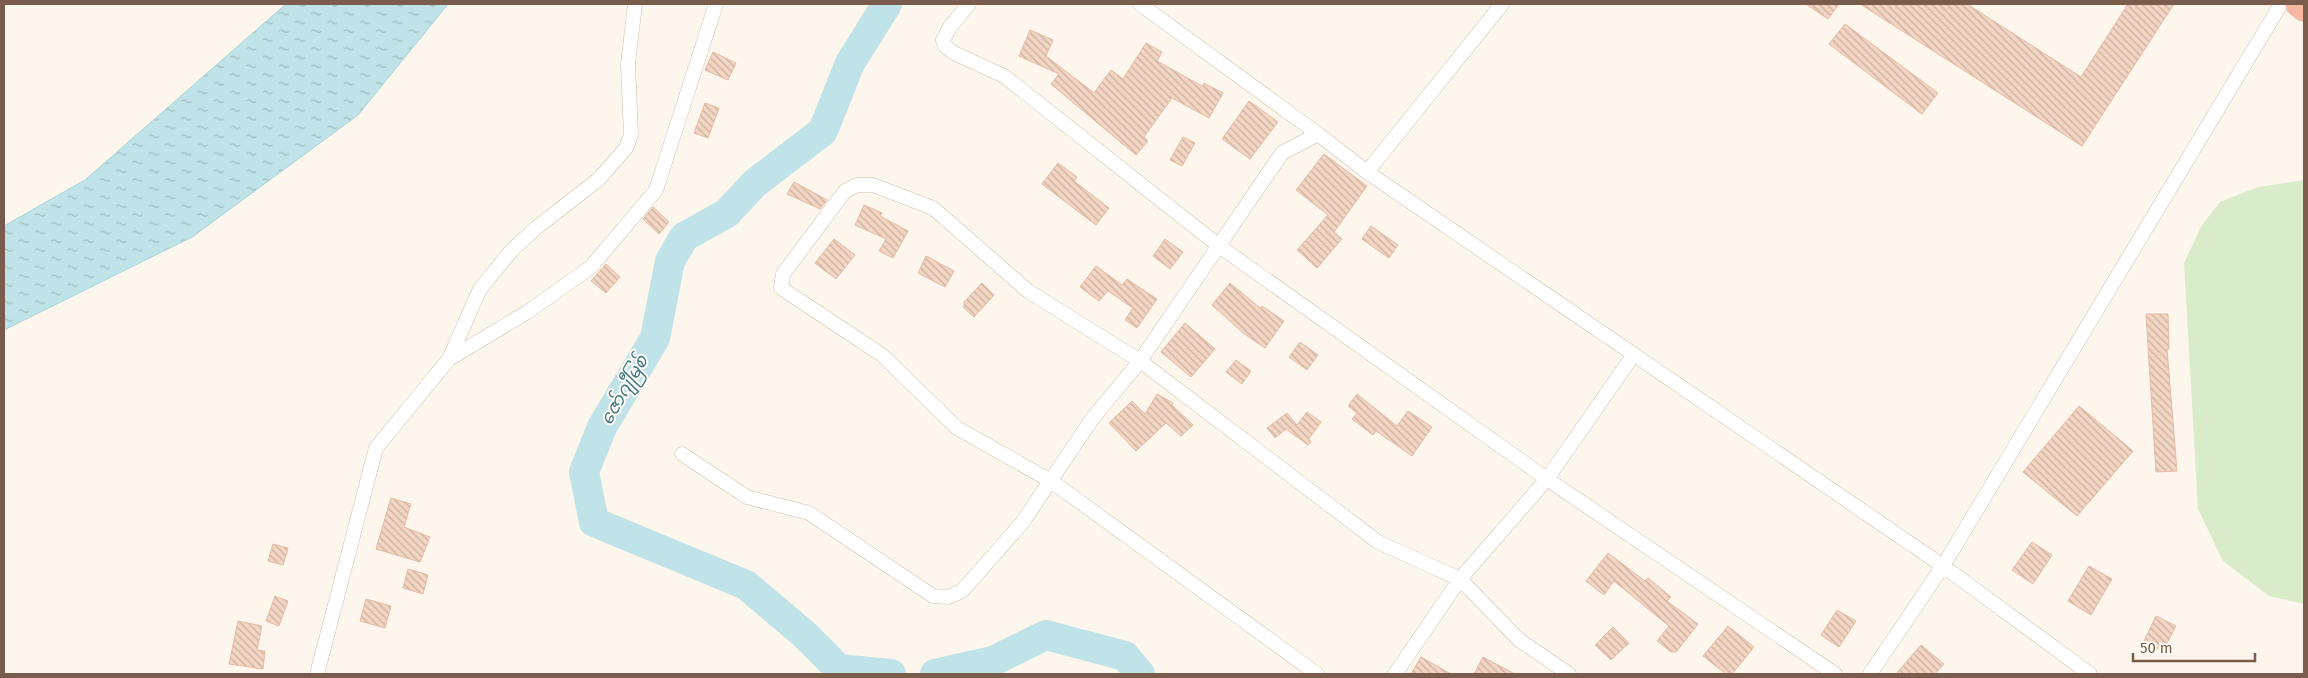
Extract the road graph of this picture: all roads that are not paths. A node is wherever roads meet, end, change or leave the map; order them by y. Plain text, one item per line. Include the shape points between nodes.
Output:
1 (635, 4) edge
2 (716, 4) edge
3 (969, 4) edge
4 (1140, 4) edge
5 (1502, 4) edge
6 (2281, 4) edge
7 (2298, 4) edge
8 (2304, 9) edge
9 (1318, 134) junction
10 (1367, 172) junction
11 (1219, 246) junction
12 (1634, 354) junction
13 (449, 359) junction
14 (1140, 362) junction
15 (682, 454) dead end
16 (1547, 479) junction
17 (1051, 481) junction
18 (1943, 566) junction
19 (1460, 579) junction
20 (317, 674) edge
21 (1317, 674) edge
22 (1395, 674) edge
23 (1569, 674) edge
24 (1835, 674) edge
25 (1870, 674) edge
26 (2090, 674) edge

1 - 13 street via 628,64 631,135 626,148 599,179 512,250 480,289
2 - 13 street via 656,190 592,267 529,311
3 - 11 street via 950,27 943,40 945,46 1004,76
4 - 9 street
5 - 10 street
6 - 18 street
7 - 8 highway
9 - 10 street
9 - 11 street via 1282,153
10 - 12 street
11 - 14 street
11 - 16 street
12 - 16 street
12 - 18 street
13 - 20 street via 376,448
14 - 17 street via 1092,419
14 - 17 street via 1028,291 933,208 873,185 857,185 845,191 783,274 780,288 882,355 957,428
14 - 19 street via 1378,542
15 - 17 street via 747,497 809,513 933,596 940,597 962,591 1022,523
16 - 19 street
16 - 24 street
17 - 21 street
18 - 25 street
18 - 26 street
19 - 22 street
19 - 23 street via 1519,640

